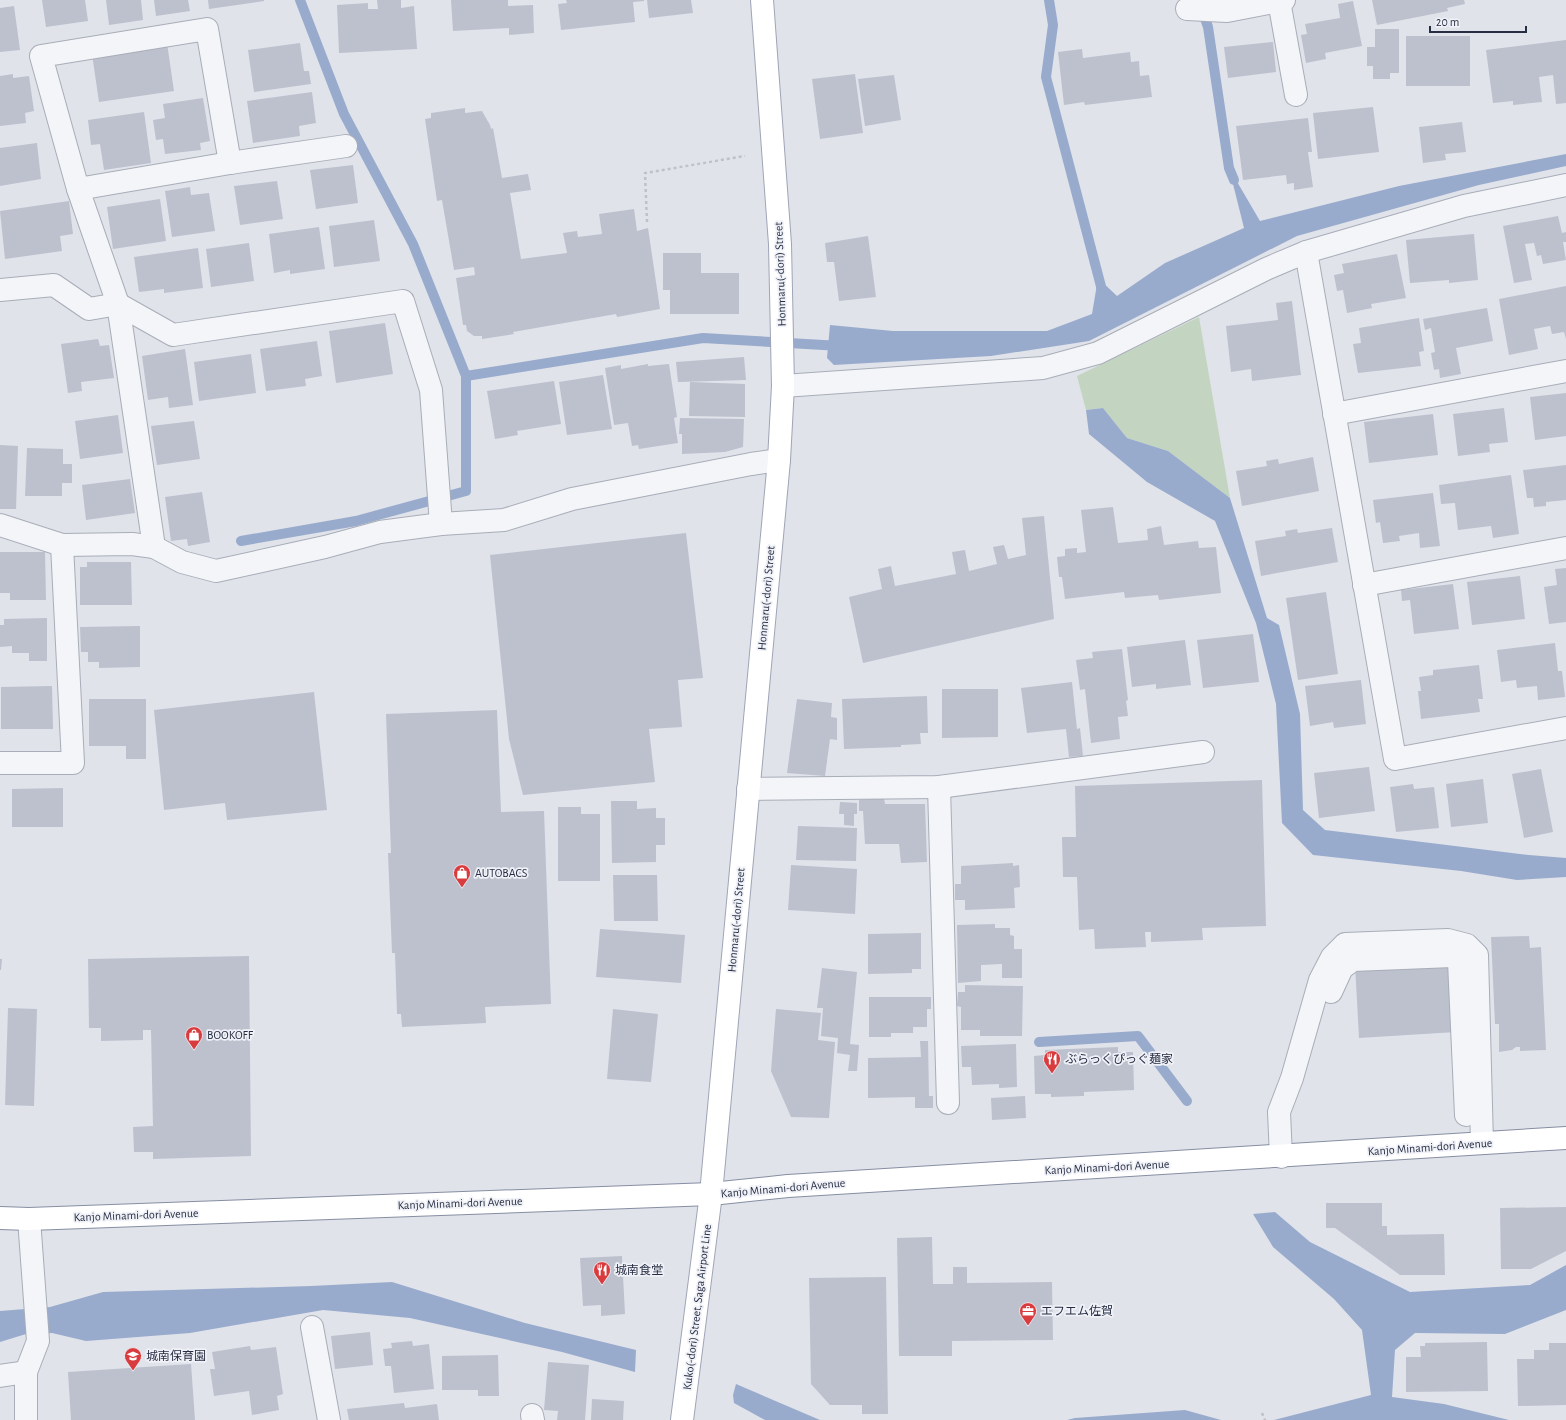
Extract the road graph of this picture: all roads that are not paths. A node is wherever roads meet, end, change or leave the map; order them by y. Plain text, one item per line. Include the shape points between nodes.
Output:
1 (762, 0) edge
2 (1282, 1) edge
3 (1197, 9) dead end
4 (1296, 95) dead end
5 (346, 146) dead end
6 (230, 163) junction
7 (1566, 186) edge
8 (78, 188) junction
9 (1306, 252) junction
10 (0, 290) edge
11 (118, 304) junction
12 (1566, 371) edge
13 (782, 386) junction
14 (1334, 414) junction
15 (779, 460) junction
16 (441, 524) junction
17 (0, 525) edge
18 (62, 545) junction
19 (154, 547) junction
20 (1566, 548) edge
21 (1364, 585) junction
22 (1566, 728) edge
23 (1203, 752) dead end
24 (0, 763) edge
25 (939, 787) junction
26 (748, 789) junction
27 (948, 1103) dead end
28 (1566, 1138) edge
29 (1474, 1144) junction
30 (1281, 1157) junction
31 (711, 1194) junction
32 (0, 1218) edge
33 (29, 1219) junction
34 (312, 1327) dead end
35 (26, 1372) junction
36 (0, 1376) edge
37 (26, 1420) edge
38 (329, 1420) edge
39 (682, 1420) edge

1 - 13 main road, Honmaru(-dori) Street via 780,244
2 - 3 street via 1227,11
2 - 4 street
5 - 6 street
6 - 8 street
6 - 8 street via 207,29 41,56
7 - 9 street via 1464,206
8 - 11 street
9 - 13 street via 1266,269 1098,353 1043,368
9 - 14 street
10 - 11 street via 54,285 89,309
11 - 16 street via 172,335 403,301 432,390
11 - 19 street
12 - 14 street
13 - 15 main road, Honmaru(-dori) Street
14 - 21 street
15 - 16 street via 572,499 504,520
15 - 26 main road, Honmaru(-dori) Street
16 - 19 street via 380,532 216,571 182,562
17 - 18 street
18 - 19 street via 132,544
18 - 24 street via 73,763
20 - 21 street
21 - 22 street via 1395,758
23 - 25 street
25 - 26 street
25 - 27 street
26 - 31 main road, Honmaru(-dori) Street
28 - 29 main road, Kanjo Minami-dori Avenue
29 - 30 main road, Kanjo Minami-dori Avenue
29 - 30 street via 1477,955 1467,945 1448,940 1345,944 1332,957 1320,980 1292,1078 1279,1112
30 - 31 main road, Kanjo Minami-dori Avenue via 788,1186
31 - 33 main road, Kanjo Minami-dori Avenue
31 - 39 main road, Kuko(-dori) Street, Saga Airport Line
32 - 33 main road, Kanjo Minami-dori Avenue
33 - 35 street via 38,1341
34 - 38 street
35 - 36 street
35 - 37 street

